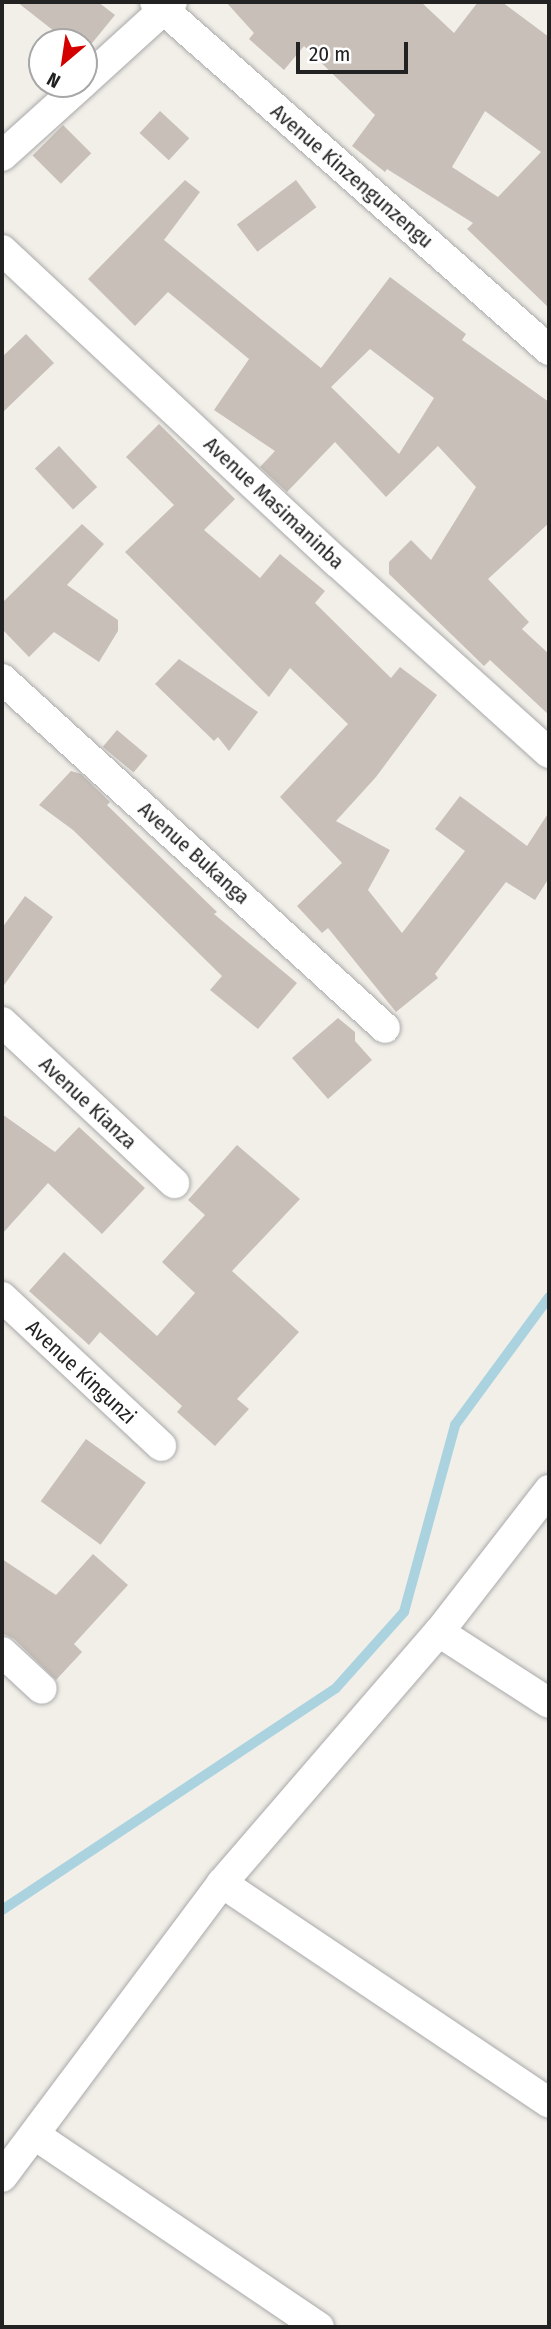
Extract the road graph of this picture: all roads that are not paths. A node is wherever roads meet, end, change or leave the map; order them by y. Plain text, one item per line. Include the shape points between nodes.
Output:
1 (164, 5) edge
2 (98, 69) edge
3 (66, 98) edge
4 (2, 156) edge
5 (2, 250) edge
6 (549, 350) edge
7 (2, 679) edge
8 (549, 753) edge
9 (2, 1022) edge
10 (385, 1028) dead end
11 (174, 1183) dead end
12 (2, 1297) edge
13 (161, 1446) dead end
14 (549, 1490) edge
15 (439, 1632) junction
16 (2, 1652) edge
17 (42, 1689) dead end
18 (549, 1703) edge
19 (222, 1883) junction
20 (549, 2103) edge
21 (35, 2136) junction
22 (2, 2177) edge
23 (318, 2327) edge

1 - 2 street
1 - 6 street, Avenue Kinzengunzengu
3 - 4 street
5 - 8 street, Avenue Masimaninba
7 - 10 street, Avenue Bukanga
9 - 11 street, Avenue Kianza
12 - 13 street, Avenue Kingunzi
14 - 15 street
15 - 18 street
15 - 19 street
16 - 17 street
19 - 20 street
19 - 21 street
21 - 22 street
21 - 23 street

